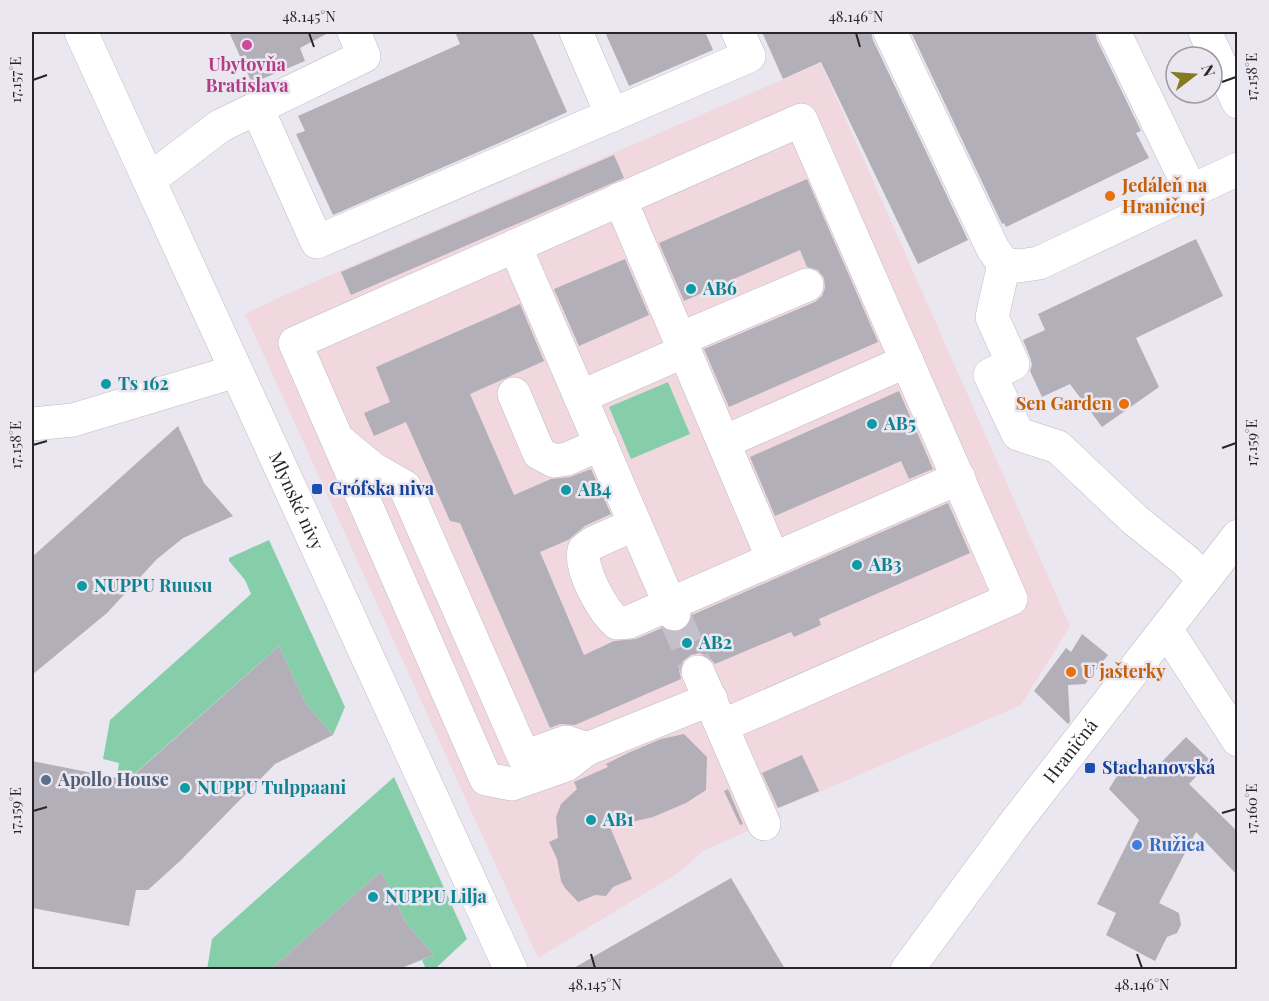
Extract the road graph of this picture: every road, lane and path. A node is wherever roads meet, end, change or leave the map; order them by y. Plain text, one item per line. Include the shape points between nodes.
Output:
1 (81, 32) edge
2 (354, 32) edge
3 (576, 32) edge
4 (738, 32) edge
5 (890, 32) edge
6 (1114, 32) edge
7 (1204, 32) edge
8 (1238, 102) edge
9 (257, 108) junction
10 (612, 115) junction
11 (1238, 169) edge
12 (149, 180) junction
13 (1191, 191) junction
14 (620, 199) junction
15 (515, 246) junction
16 (1004, 264) junction
17 (807, 285) dead end
18 (683, 345) junction
19 (907, 361) junction
20 (236, 371) junction
21 (514, 394) dead end
22 (580, 397) junction
23 (32, 424) edge
24 (337, 439) junction
25 (724, 442) junction
26 (600, 444) junction
27 (958, 478) junction
28 (635, 524) junction
29 (1238, 536) edge
30 (773, 559) junction
31 (1204, 580) junction
32 (672, 609) junction
33 (1166, 629) junction
34 (711, 699) junction
35 (1238, 740) edge
36 (587, 749) junction
37 (764, 824) dead end
38 (511, 969) edge
39 (907, 969) edge

1 - 12 street, Mlynské nivy
2 - 9 street via 364,56
3 - 10 street
4 - 10 street via 749,56
5 - 16 street via 993,249
6 - 13 street
7 - 8 street
9 - 10 street via 317,242
9 - 12 street via 220,126
11 - 13 street
12 - 20 street, Mlynské nivy
13 - 16 street via 1039,263
14 - 15 street
14 - 18 street
14 - 19 street via 801,120
15 - 22 street
15 - 24 street via 295,343
16 - 31 street via 992,317 1013,364 990,375 1018,434 1058,447
17 - 18 street
18 - 22 street
18 - 25 street
19 - 25 street
19 - 27 street
20 - 23 street via 74,420
20 - 38 street, Mlynské nivy
21 - 26 street via 539,453 554,461
22 - 26 street
24 - 36 street via 372,468 405,487 524,757 566,742
24 - 36 street via 486,779 512,784 566,765
25 - 30 street
26 - 28 street
27 - 30 street
27 - 34 street via 1011,599
28 - 32 street
28 - 32 street via 584,550 582,558 601,603 617,623
29 - 31 street, Hraničná
30 - 32 street
31 - 33 street, Hraničná
33 - 35 street
33 - 39 street, Hraničná
34 - 36 street
34 - 37 street

